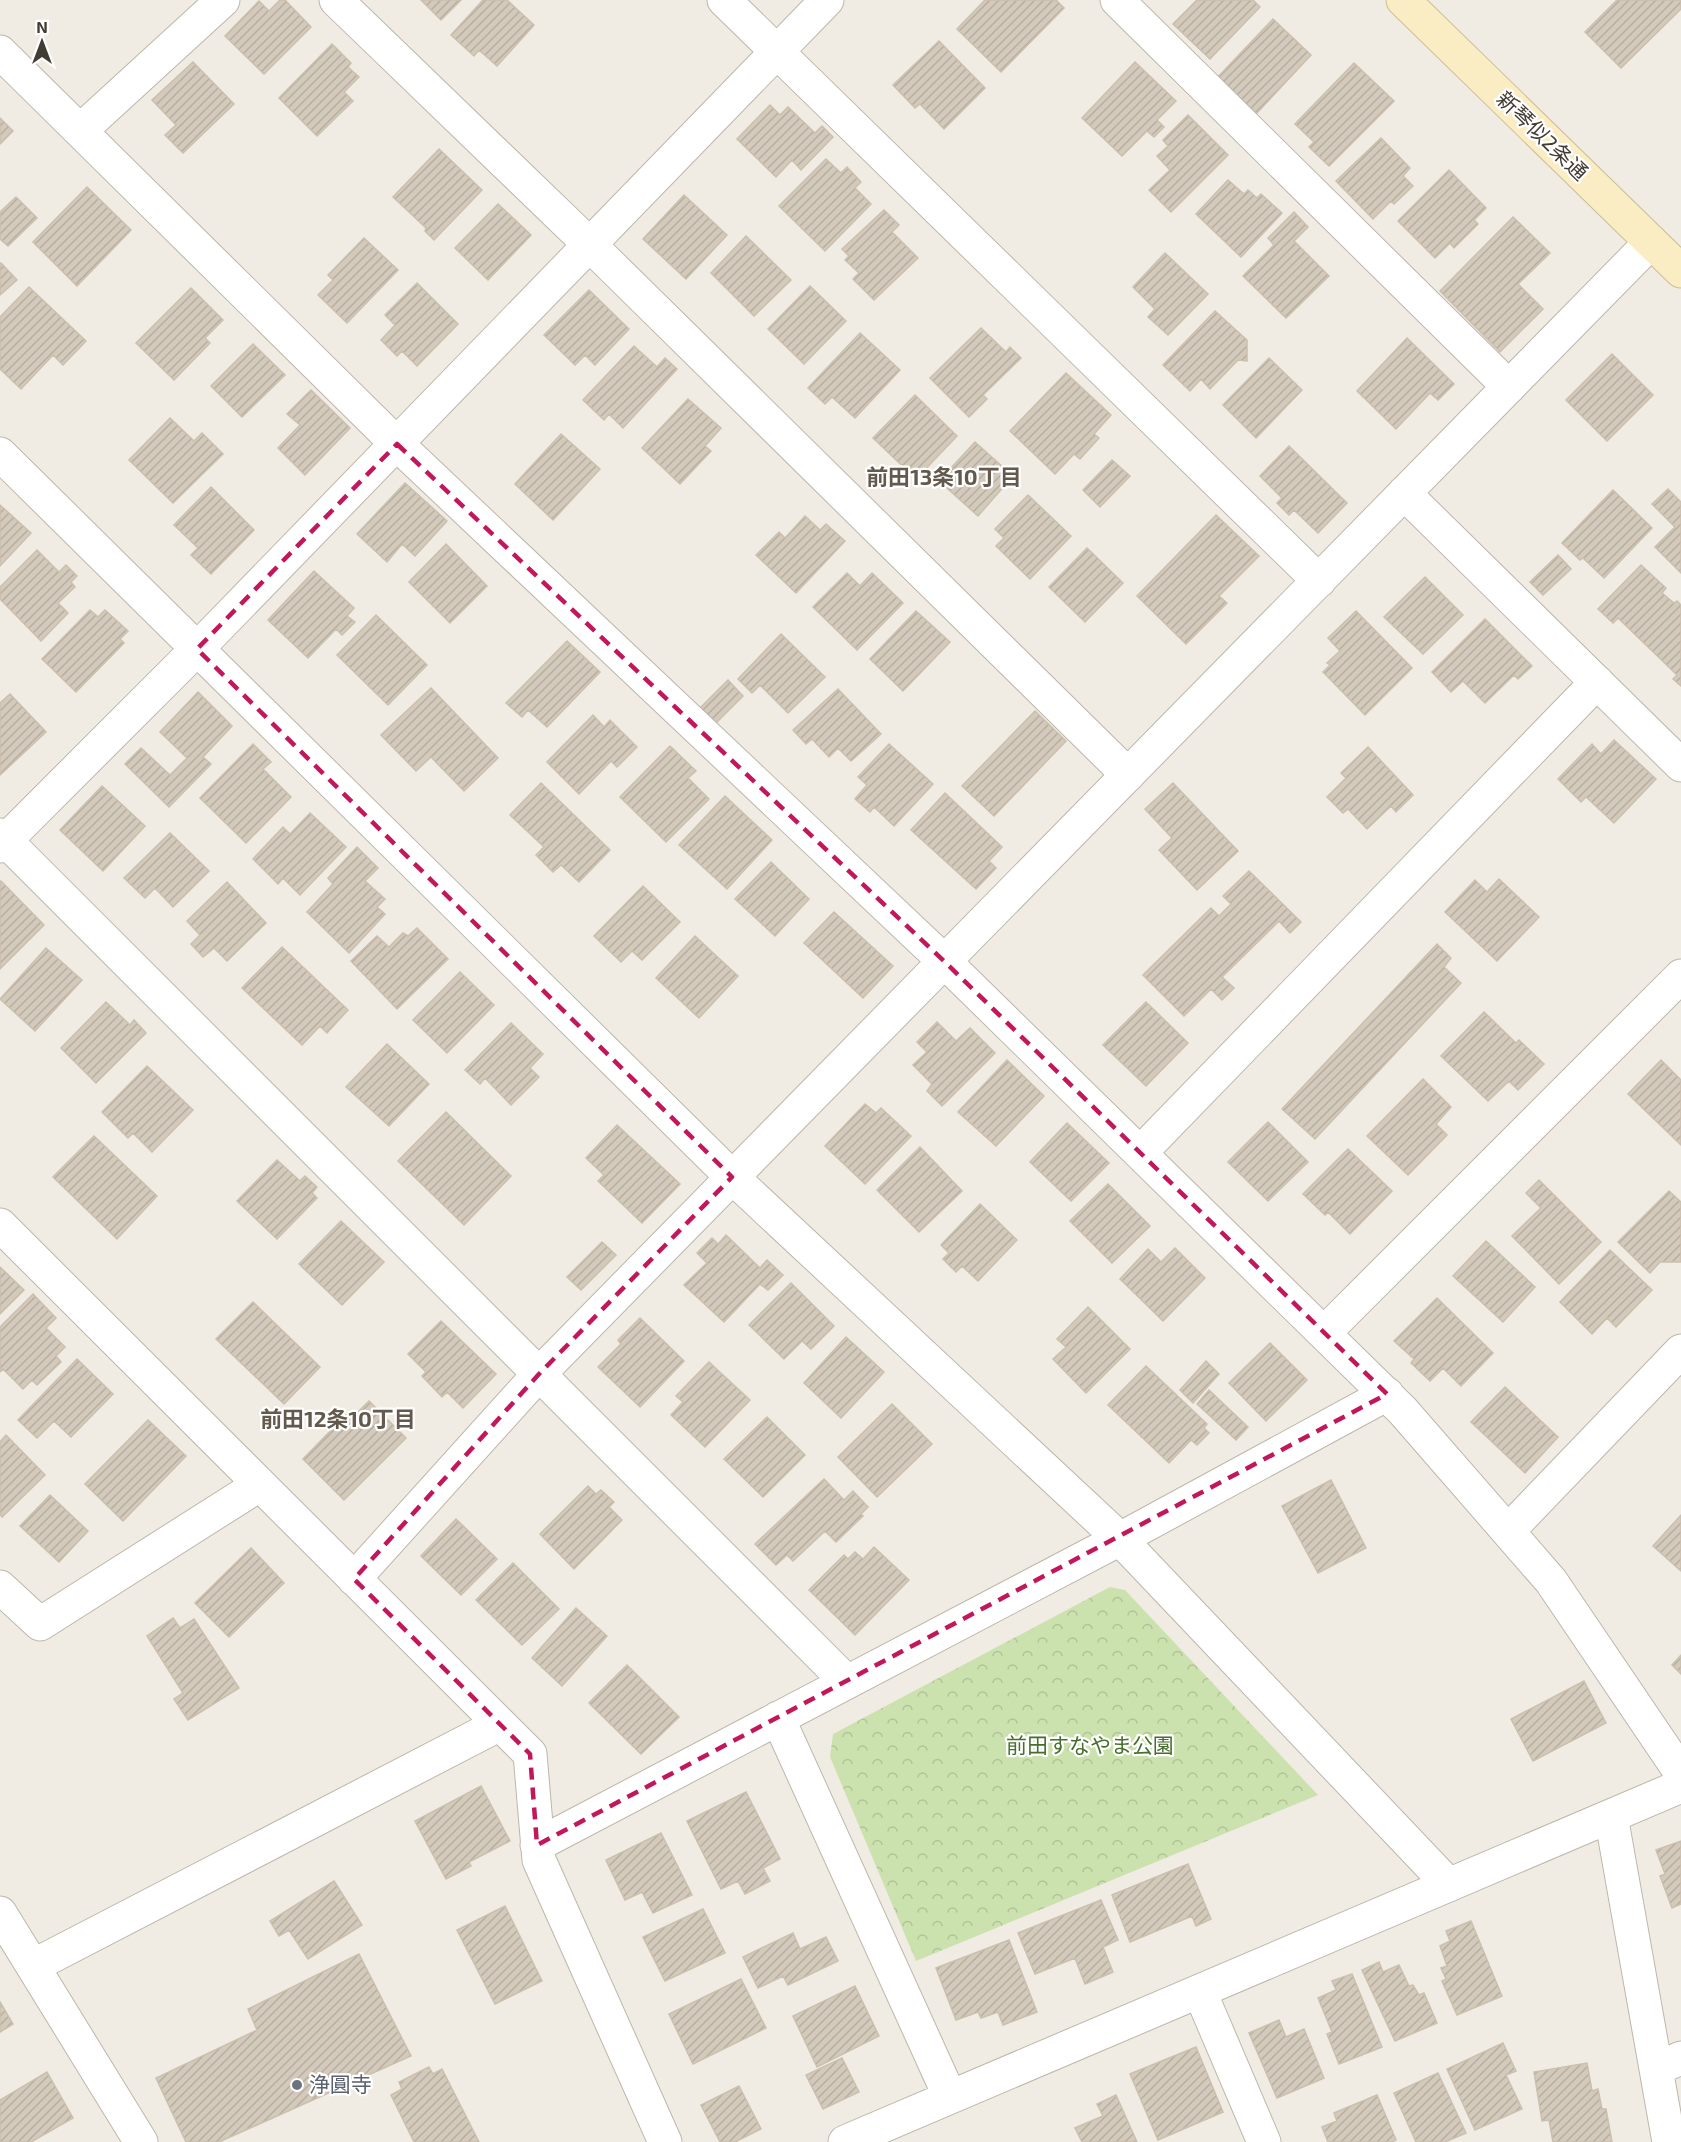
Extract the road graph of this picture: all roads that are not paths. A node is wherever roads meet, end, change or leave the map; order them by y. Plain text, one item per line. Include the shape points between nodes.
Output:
1 (223, 0) edge
2 (336, 0) edge
3 (724, 0) edge
4 (827, 0) edge
5 (1117, 0) edge
6 (1403, 0) edge
7 (777, 51) junction
8 (0, 52) edge
9 (80, 131) junction
10 (1651, 242) junction
11 (590, 245) junction
12 (1681, 271) edge
13 (1509, 387) junction
14 (397, 444) junction
15 (0, 454) edge
16 (1404, 493) junction
17 (1319, 581) junction
18 (197, 649) junction
19 (1597, 682) junction
20 (1681, 765) edge
21 (1128, 775) junction
22 (2, 840) edge
23 (944, 961) junction
24 (1681, 976) edge
25 (1140, 1153) junction
26 (732, 1177) junction
27 (0, 1226) edge
28 (1324, 1333) junction
29 (1681, 1351) edge
30 (539, 1374) junction
31 (1387, 1394) junction
32 (260, 1485) junction
33 (1508, 1531) junction
34 (1120, 1539) junction
35 (354, 1579) junction
36 (0, 1587) edge
37 (847, 1682) junction
38 (778, 1718) junction
39 (500, 1724) junction
40 (1681, 1773) edge
41 (1681, 1786) edge
42 (1611, 1816) junction
43 (537, 1845) junction
44 (1449, 1885) junction
45 (0, 1913) edge
46 (33, 1966) junction
47 (1200, 1992) junction
48 (1668, 2064) edge
49 (951, 2097) junction
50 (131, 2139) edge
51 (665, 2142) edge
52 (845, 2142) edge
53 (1264, 2142) edge
54 (1669, 2142) edge

1 - 9 street
2 - 11 street
3 - 7 street
4 - 7 street
5 - 13 street
6 - 10 street, 新琴似2条通
7 - 11 street
7 - 17 street
8 - 9 street
9 - 14 street
10 - 12 street, 新琴似2条通
10 - 13 street
11 - 14 street
11 - 21 street
13 - 16 street
14 - 18 street
14 - 23 street
15 - 18 street
16 - 17 street
16 - 19 street
17 - 21 street
18 - 22 street
18 - 26 street
19 - 20 street
19 - 25 street
21 - 23 street
22 - 30 street
23 - 25 street
23 - 26 street
24 - 28 street
25 - 28 street
26 - 30 street
26 - 34 street
27 - 32 street
28 - 31 street
29 - 33 street
30 - 35 street
30 - 37 street
31 - 33 street
31 - 34 street
32 - 35 street
32 - 36 street via 40,1624
33 - 40 street via 1551,1581
34 - 37 street
34 - 44 street
35 - 39 street
37 - 38 street
38 - 43 street
38 - 49 street
39 - 43 street via 530,1755
39 - 46 street
41 - 42 street
42 - 44 street
42 - 48 street
43 - 51 street via 539,1860
44 - 47 street
45 - 46 street
46 - 50 street
47 - 49 street
47 - 53 street
48 - 54 street
49 - 52 street

